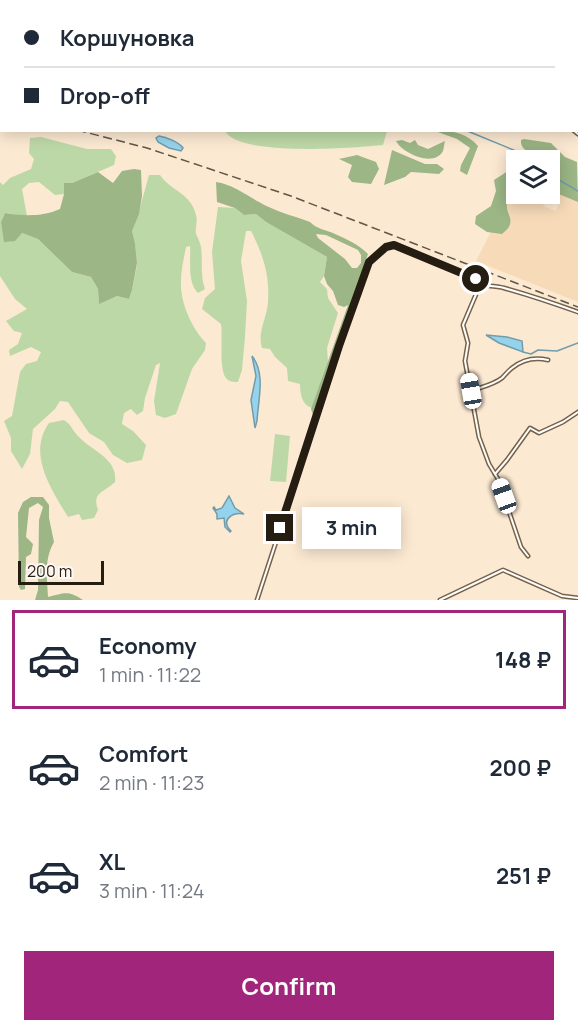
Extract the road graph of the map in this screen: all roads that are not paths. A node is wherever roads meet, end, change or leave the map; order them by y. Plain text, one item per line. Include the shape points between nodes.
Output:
1 (480, 285) junction
2 (578, 312) edge
3 (548, 360) dead end
4 (471, 391) junction
5 (578, 411) edge
6 (495, 474) junction
7 (528, 556) dead end
8 (578, 598) edge
9 (257, 600) edge
10 (440, 600) edge

1 - 2 street via 502,287
1 - 4 street via 463,325
1 - 9 street via 476,279 394,245 369,262
3 - 4 street via 527,360 493,383
4 - 6 street via 479,437
5 - 6 street via 545,432 530,428
6 - 7 street via 518,541
8 - 10 street via 562,596 503,570

